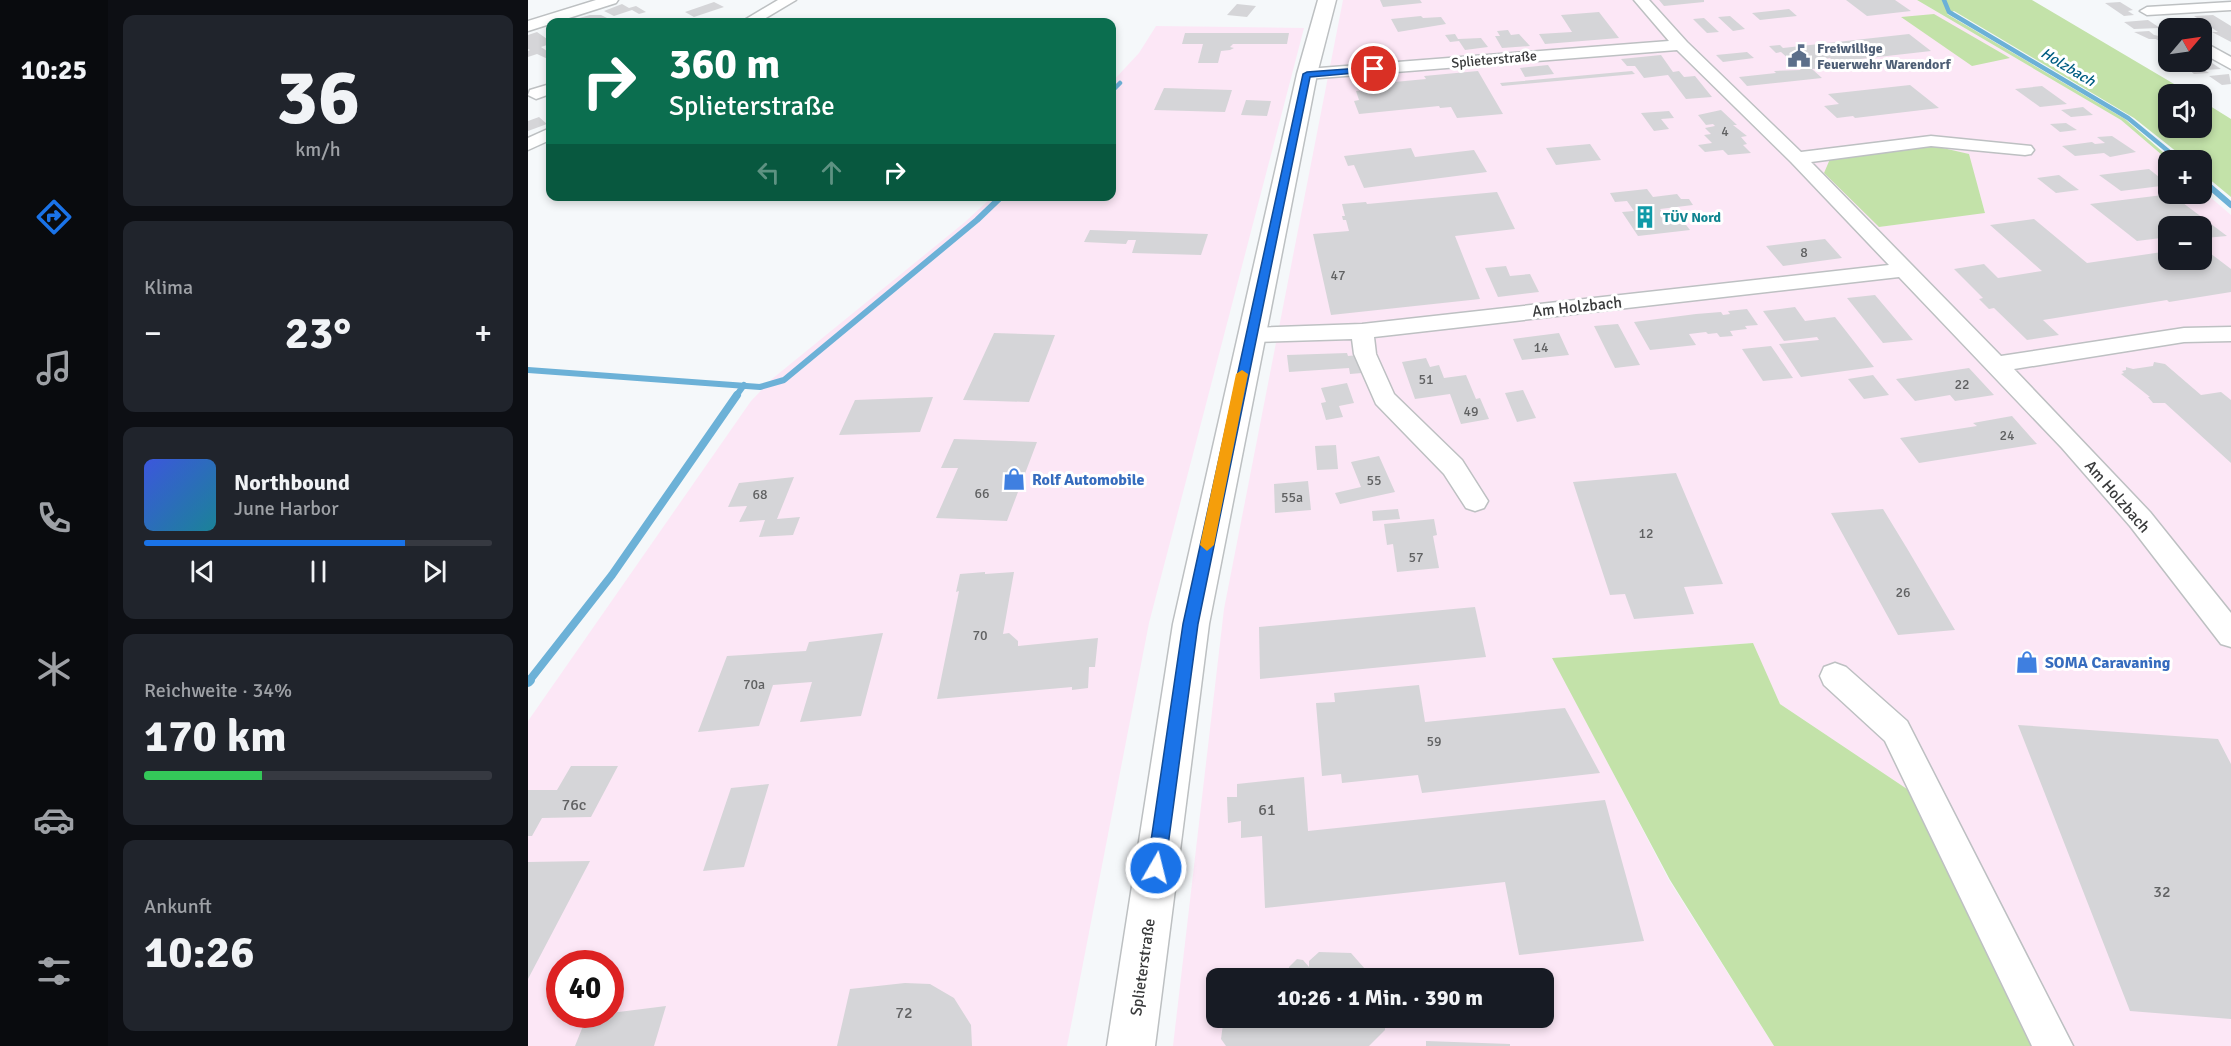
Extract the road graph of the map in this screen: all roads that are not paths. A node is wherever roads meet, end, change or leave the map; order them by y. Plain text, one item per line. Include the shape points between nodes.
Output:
1 (611, 0) edge
2 (789, 0) edge
3 (1328, 0) edge
4 (1641, 0) edge
5 (2130, 0) edge
6 (2231, 6) edge
7 (528, 10) edge
8 (2147, 11) junction
9 (559, 18) edge
10 (755, 18) edge
11 (2158, 18) edge
12 (546, 21) edge
13 (546, 22) edge
14 (528, 26) edge
15 (1681, 45) junction
16 (2212, 52) edge
17 (2231, 64) edge
18 (1307, 74) junction
19 (546, 135) edge
20 (528, 145) edge
21 (2025, 150) dead end
22 (1797, 158) junction
23 (1903, 270) junction
24 (1362, 331) junction
25 (2231, 334) edge
26 (1251, 336) junction
27 (1997, 364) junction
28 (1475, 501) dead end
29 (2231, 635) edge
30 (1835, 676) dead end
31 (1131, 1046) edge
32 (2053, 1046) edge

1 - 9 street
2 - 10 street
3 - 18 street, Splieterstraße
4 - 15 street, Am Holzbach
5 - 8 street
6 - 8 street
7 - 12 street
8 - 11 street
13 - 14 street
15 - 18 street, Splieterstraße
15 - 22 street, Am Holzbach
16 - 17 street
18 - 26 street, Splieterstraße
19 - 20 street
21 - 22 street via 1931,141
22 - 23 street, Am Holzbach
23 - 24 street, Am Holzbach
23 - 27 street, Am Holzbach
24 - 26 street, Am Holzbach
24 - 28 street via 1365,354 1384,398 1452,467
25 - 27 street via 2184,335
26 - 31 street, Splieterstraße via 1191,624
27 - 29 street, Am Holzbach via 2140,519
30 - 32 street via 1896,731

